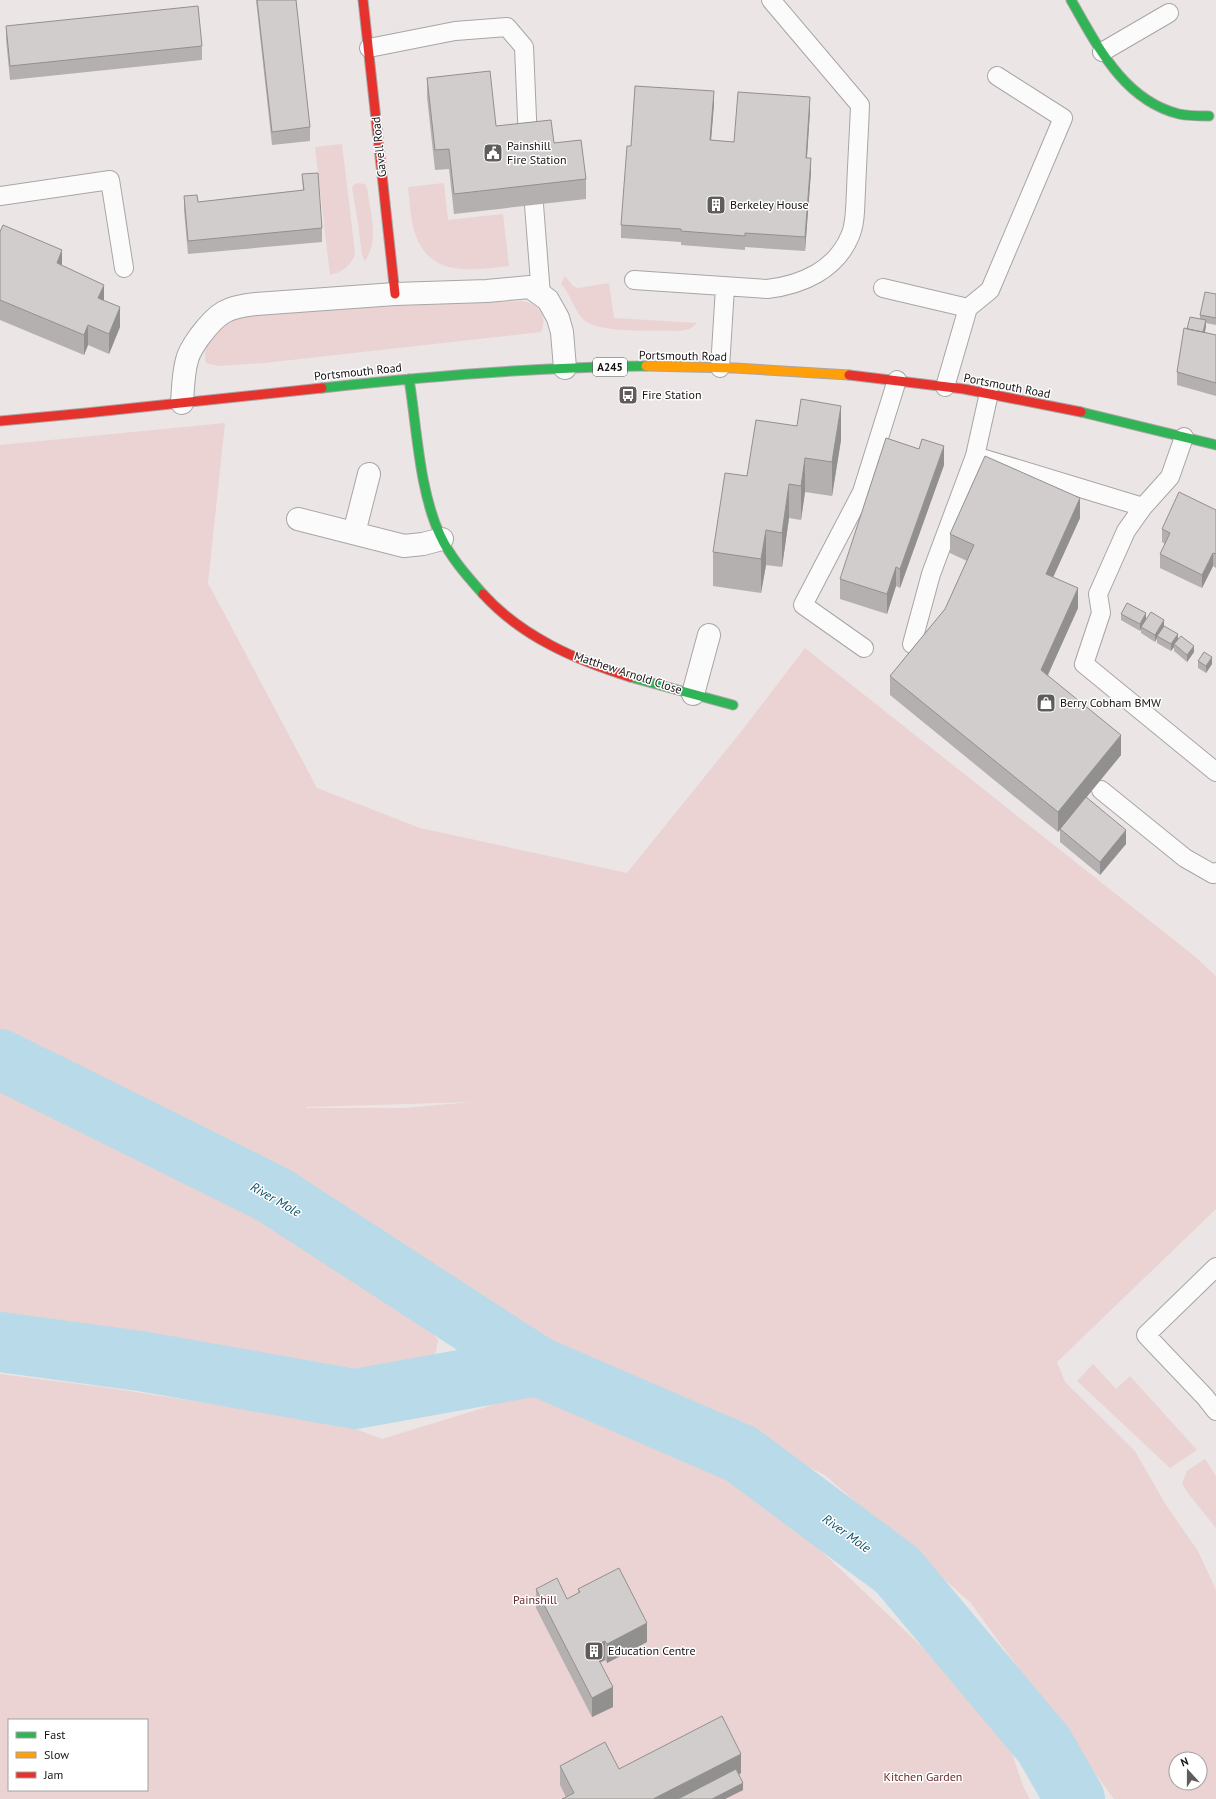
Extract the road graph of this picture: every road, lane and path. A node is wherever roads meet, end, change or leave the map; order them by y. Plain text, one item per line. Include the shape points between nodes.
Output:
1 (363, 0) edge
2 (771, 0) edge
3 (1071, 0) edge
4 (1169, 13) dead end
5 (369, 48) junction
6 (1102, 52) junction
7 (997, 76) dead end
8 (1209, 116) dead end
9 (528, 142) edge
10 (0, 196) edge
11 (534, 205) edge
12 (124, 268) dead end
13 (634, 280) dead end
14 (725, 286) junction
15 (883, 288) dead end
16 (395, 294) junction
17 (541, 295) junction
18 (968, 308) junction
19 (565, 368) junction
20 (720, 368) junction
21 (410, 379) junction
22 (897, 380) junction
23 (945, 387) junction
24 (989, 393) junction
25 (182, 403) junction
26 (0, 421) edge
27 (1184, 437) junction
28 (1216, 445) edge
29 (975, 456) junction
30 (369, 474) dead end
31 (1144, 507) junction
32 (298, 519) dead end
33 (354, 533) junction
34 (442, 539) junction
35 (709, 635) dead end
36 (912, 644) dead end
37 (864, 648) dead end
38 (693, 694) junction
39 (734, 705) dead end
40 (1216, 772) edge
41 (1101, 790) dead end
42 (1216, 872) edge
43 (1216, 1267) edge
44 (1216, 1411) edge

1 - 5 main road, Gavell Road
2 - 14 lane via 860,105 855,207 851,235 839,254 821,272 802,282 767,289
3 - 6 main road
4 - 6 lane
5 - 9 lane via 455,31 507,26 524,46
5 - 16 main road, Gavell Road
6 - 8 main road via 1127,86 1142,98 1180,114
7 - 18 lane via 1063,118 990,290
10 - 12 lane via 110,180
11 - 17 lane
13 - 14 lane
14 - 20 lane
15 - 18 lane
16 - 17 street via 530,287
16 - 25 street via 239,305 225,311 213,319 195,343 187,359
17 - 19 street via 548,300 558,318 562,332
18 - 23 lane
19 - 20 main road, Portsmouth Road / A245
19 - 21 main road, Portsmouth Road / A245
20 - 22 main road, Portsmouth Road / A245
21 - 25 main road, Portsmouth Road / A245
21 - 34 main road, Matthew Arnold Close via 429,497
22 - 23 main road, Portsmouth Road / A245
22 - 37 lane via 862,492 804,604
23 - 24 main road, Portsmouth Road / A245
24 - 27 main road, Portsmouth Road / A245
24 - 29 lane
25 - 26 main road, Portsmouth Road / A245
27 - 28 main road, Portsmouth Road / A245
27 - 31 lane via 1170,477
29 - 31 lane
29 - 36 lane via 931,574
30 - 33 street
31 - 40 lane via 1126,531 1098,594 1101,613 1084,664
32 - 33 street
33 - 34 street via 404,546
34 - 38 main road, Matthew Arnold Close via 457,564 477,588 499,611 524,630 577,658
35 - 38 street, Matthew Arnold Close
38 - 39 main road, Matthew Arnold Close
41 - 42 lane via 1185,858 1213,874
43 - 44 lane via 1146,1335

